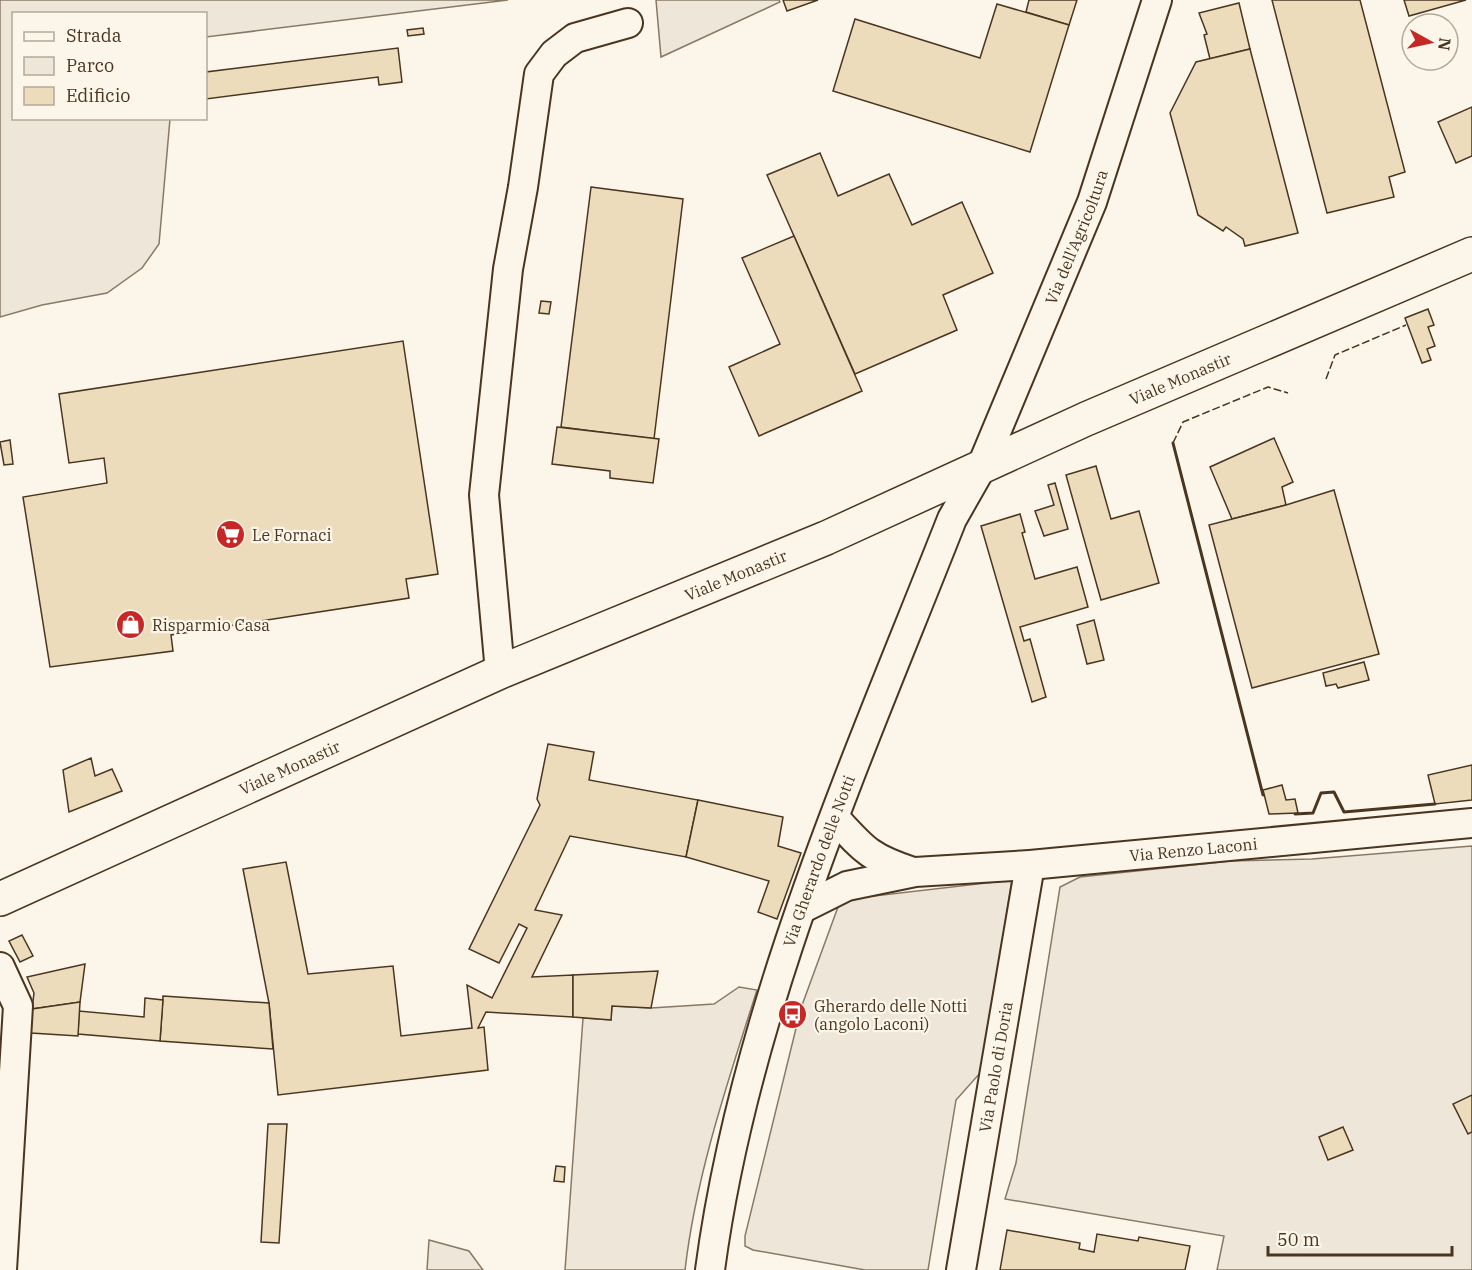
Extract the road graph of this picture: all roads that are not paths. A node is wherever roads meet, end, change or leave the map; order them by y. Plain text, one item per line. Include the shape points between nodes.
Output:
1 (1157, 0) edge
2 (628, 24) dead end
3 (1472, 254) edge
4 (981, 468) junction
5 (500, 672) junction
6 (835, 818) junction
7 (1472, 823) edge
8 (1030, 865) junction
9 (915, 872) junction
10 (0, 899) edge
11 (803, 908) junction
12 (0, 967) edge
13 (2, 1270) edge
14 (710, 1270) edge
15 (961, 1270) edge

1 - 4 street, Via dell'Agricoltura via 1092,202
2 - 5 street via 575,38 554,54 539,74 508,268 484,495
3 - 4 main road, Viale Monastir
4 - 5 main road, Viale Monastir via 826,538
4 - 6 street, Via Gherardo delle Notti via 952,519
5 - 10 main road, Viale Monastir
6 - 9 street, Via Renzo Laconi via 866,853
6 - 11 street, Via Gherardo delle Notti
7 - 8 street, Via Renzo Laconi
8 - 9 street, Via Renzo Laconi
8 - 15 street, Via Paolo di Doria
9 - 11 street, Via Renzo Laconi via 847,886
11 - 14 street, Via Gherardo delle Notti via 791,935 751,1070 719,1203
12 - 13 street via 18,1006

